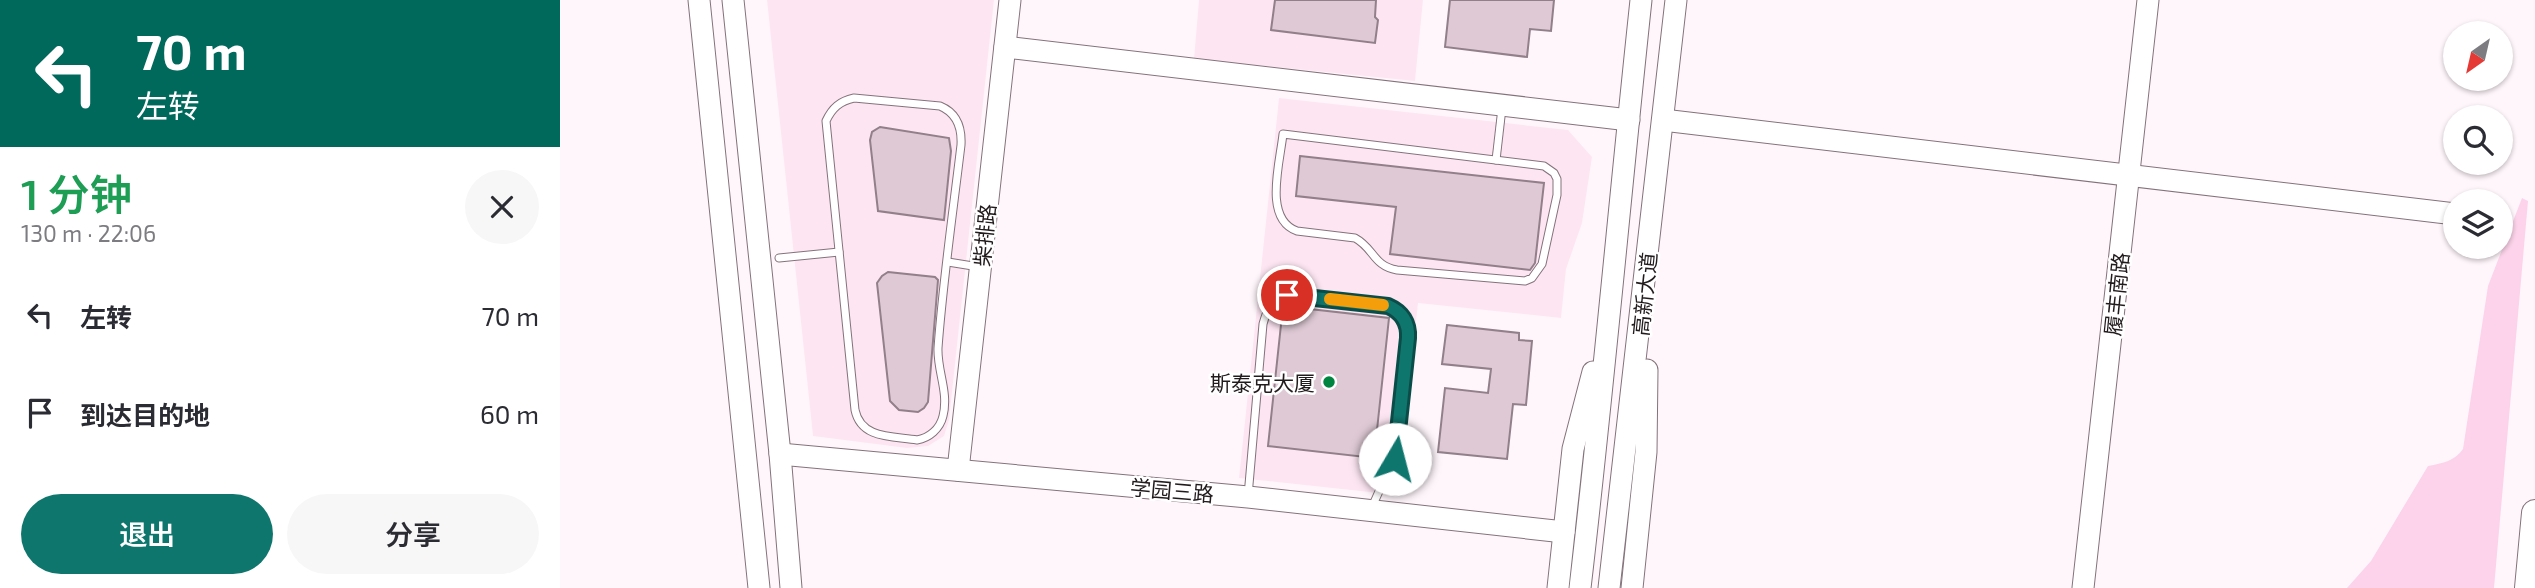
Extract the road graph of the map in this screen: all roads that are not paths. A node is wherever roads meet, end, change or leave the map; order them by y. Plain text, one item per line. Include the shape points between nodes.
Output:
1 (699, 0) edge
2 (733, 0) edge
3 (1010, 0) edge
4 (1641, 0) edge
5 (1676, 0) edge
6 (2148, 0) edge
7 (1005, 47) junction
8 (1502, 105) junction
9 (1629, 120) junction
10 (1663, 120) junction
11 (1496, 160) junction
12 (2128, 175) junction
13 (2443, 213) edge
14 (839, 252) junction
15 (779, 258) dead end
16 (948, 262) junction
17 (981, 267) junction
18 (1608, 316) junction
19 (1642, 317) junction
20 (780, 454) junction
21 (958, 470) junction
22 (1248, 497) junction
23 (1370, 510) junction
24 (2535, 513) edge
25 (1564, 532) junction
26 (759, 588) edge
27 (791, 588) edge
28 (1558, 588) edge
29 (1580, 588) edge
30 (1609, 588) edge
31 (1632, 588) edge
32 (2083, 588) edge
33 (2528, 588) edge

1 - 26 street
2 - 20 street
3 - 7 street, 柴排路
4 - 9 street, 高新大道
5 - 10 street, 高新大道
6 - 12 street, 履丰南路
7 - 8 street
7 - 17 street, 柴排路
8 - 9 street
8 - 11 lane
9 - 18 street, 高新大道
10 - 12 street
10 - 19 street, 高新大道
11 - 11 lane via 1283,134 1276,206 1288,228 1354,238 1381,266 1524,281 1542,264 1557,179 1544,166
12 - 13 street
12 - 32 street, 履丰南路
14 - 15 lane
14 - 16 lane via 829,114 840,102 854,97 933,104 951,112 958,122 961,145
14 - 16 lane via 856,417 870,432 917,440 930,436 943,416 946,397 938,349
16 - 17 lane
17 - 21 street, 柴排路
18 - 25 street via 1573,449
18 - 29 street, 高新大道
19 - 30 street, 高新大道
19 - 31 street via 1647,362 1646,452
20 - 21 street, 学园三路
20 - 27 street
21 - 22 street, 学园三路
22 - 23 street, 学园三路
22 - 23 lane via 1263,324 1270,306 1287,295 1380,304 1399,313 1407,324 1408,338 1397,451
23 - 25 street, 学园三路
24 - 33 highway
25 - 28 street

